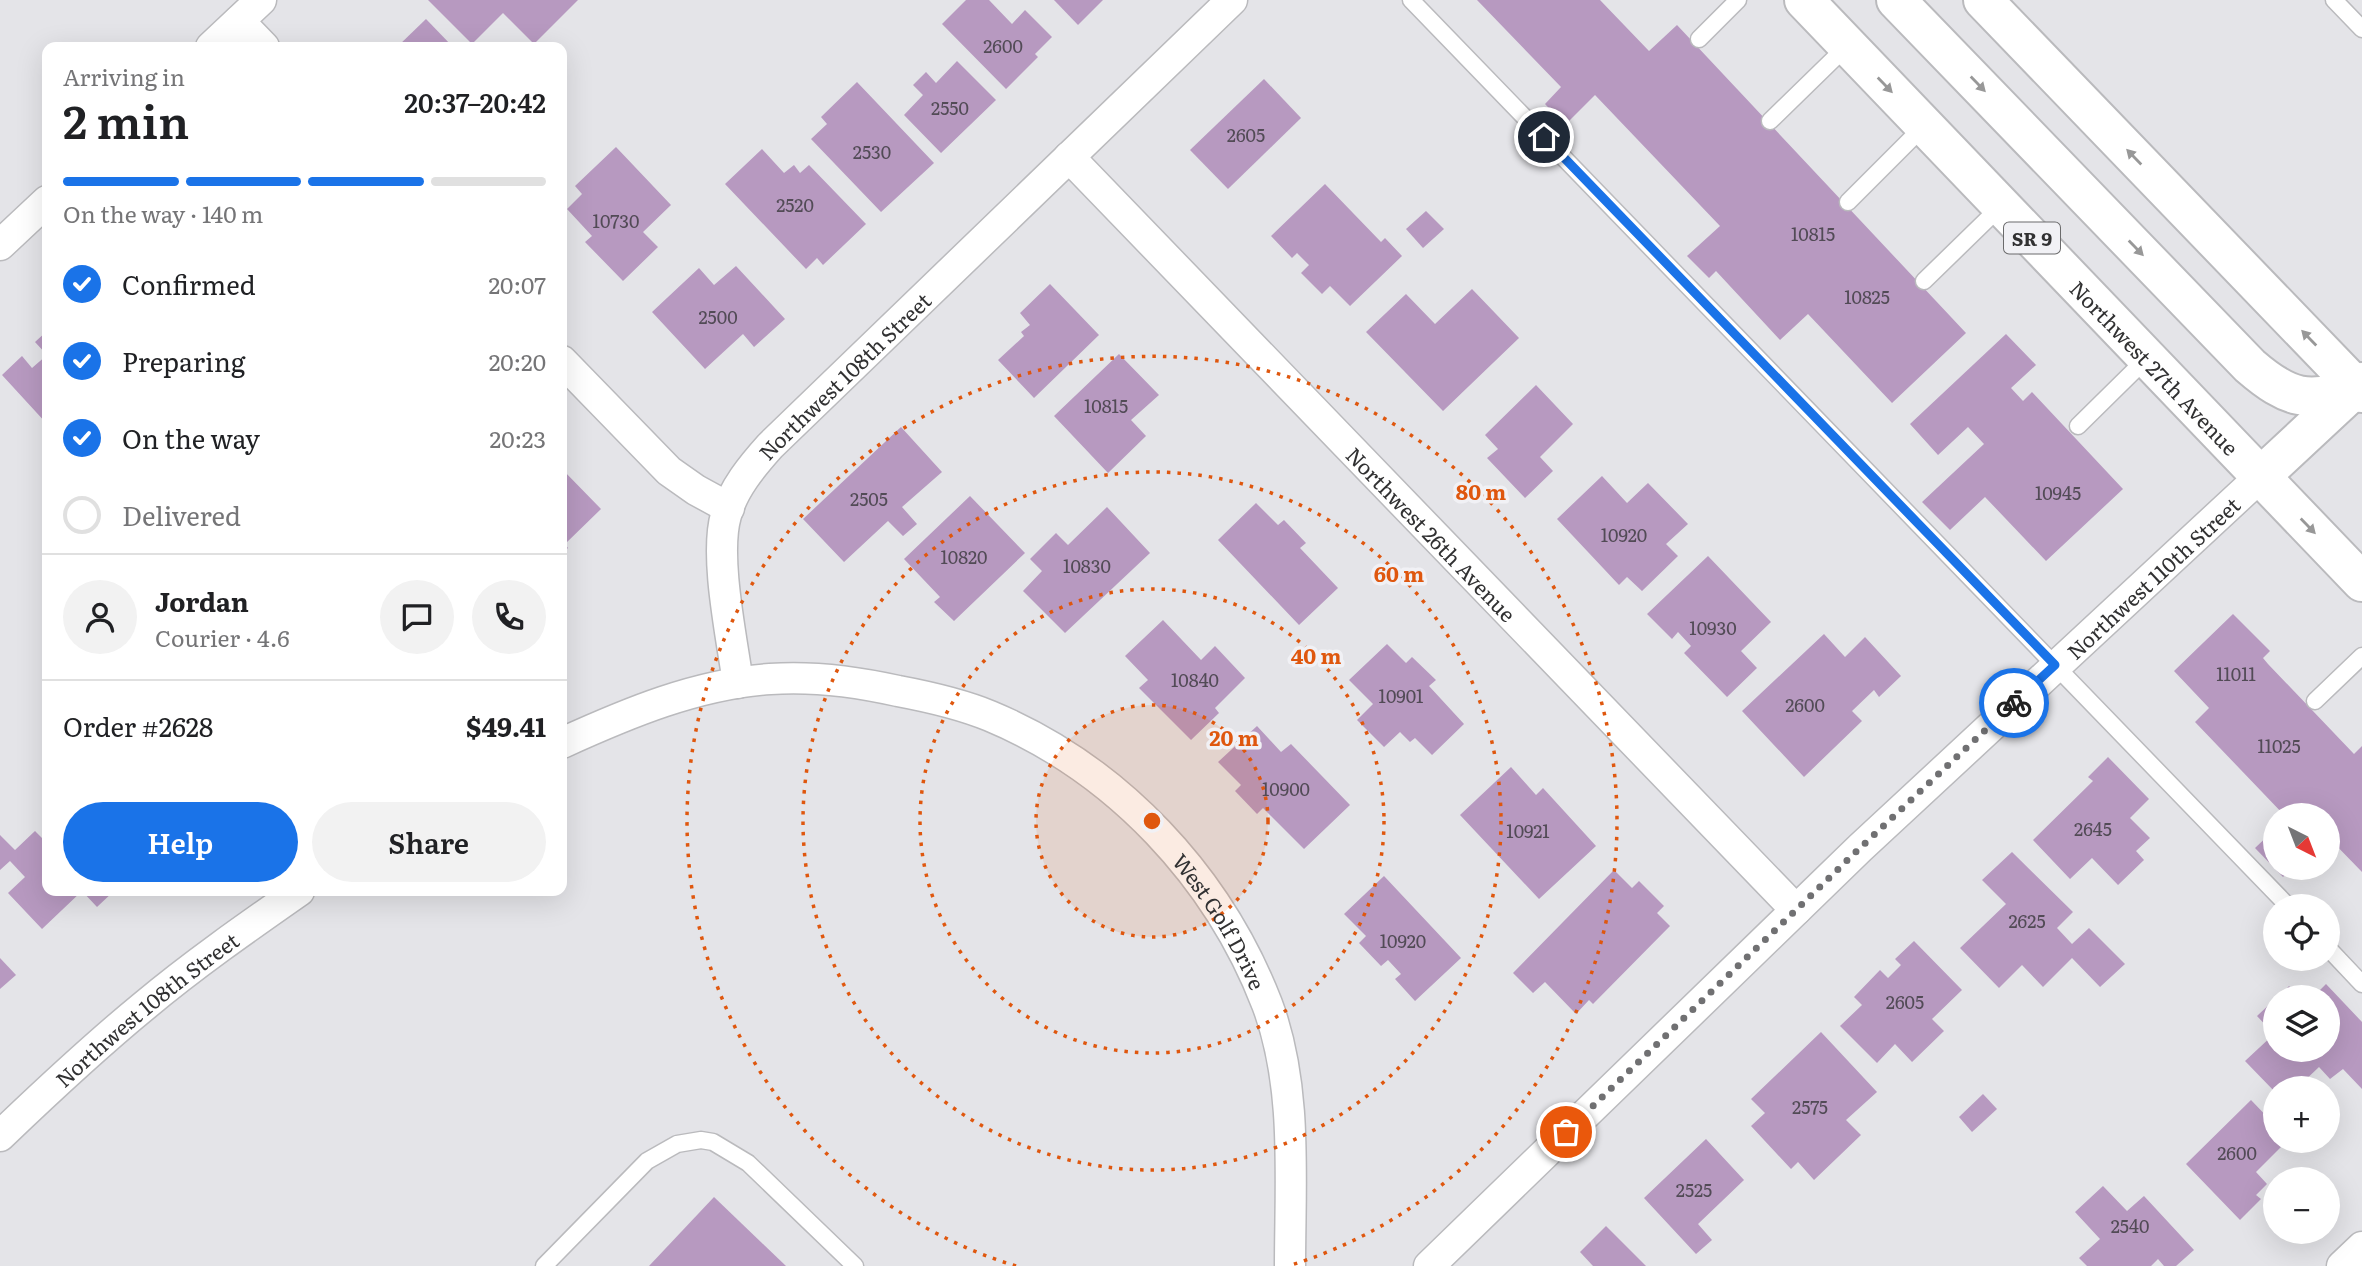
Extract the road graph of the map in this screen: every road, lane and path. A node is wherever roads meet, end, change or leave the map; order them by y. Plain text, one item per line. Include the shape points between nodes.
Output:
1 (261, 0) edge
2 (1232, 0) edge
3 (1411, 0) edge
4 (1738, 0) edge
5 (1804, 0) edge
6 (1896, 0) edge
7 (1983, 0) edge
8 (2334, 0) edge
9 (239, 21) junction
10 (2362, 29) edge
11 (1699, 39) dead end
12 (216, 42) edge
13 (259, 42) edge
14 (1847, 46) junction
15 (1770, 121) dead end
16 (1924, 126) junction
17 (1069, 157) junction
18 (1847, 202) dead end
19 (2001, 205) junction
20 (42, 206) edge
21 (0, 245) edge
22 (1924, 281) dead end
23 (2147, 358) junction
24 (567, 366) edge
25 (2360, 388) edge
26 (2078, 426) dead end
27 (2261, 476) junction
28 (729, 508) junction
29 (2362, 582) edge
30 (2362, 656) edge
31 (2055, 665) junction
32 (738, 683) junction
33 (2315, 701) dead end
34 (567, 741) edge
35 (2276, 894) edge
36 (292, 896) edge
37 (1796, 910) junction
38 (2340, 961) edge
39 (2362, 984) edge
40 (0, 1136) edge
41 (2362, 1247) edge
42 (1431, 1265) edge
43 (544, 1266) edge
44 (855, 1266) edge
45 (1290, 1266) edge
46 (2342, 1266) edge

1 - 9 street
2 - 17 street, Northwest 108th Street
3 - 31 lane
4 - 11 lane
5 - 14 main road, Northwest 27th Avenue / SR 9
6 -> 25 main road via 2272,385 2300,396 2328,398
25 -> 7 main road
8 - 10 lane
9 - 12 street
9 - 13 street
14 - 15 lane
14 -> 16 main road, Northwest 27th Avenue / SR 9
16 - 18 lane
16 - 19 main road, Northwest 27th Avenue / SR 9
17 - 28 street, Northwest 108th Street via 770,446
17 - 37 street, Northwest 26th Avenue
19 - 22 lane
19 - 23 main road, Northwest 27th Avenue / SR 9
20 - 21 street
23 - 26 lane
23 - 27 main road, Northwest 27th Avenue / SR 9
24 - 28 street via 669,471
25 - 27 main road, Northwest 110th Street
27 -> 29 main road, Northwest 27th Avenue / SR 9
27 - 31 street, Northwest 110th Street
28 - 32 street, Northwest 108th Street via 722,539 723,566
30 - 33 lane
31 - 35 lane
31 - 37 street, Northwest 110th Street
32 - 34 street via 668,699
32 - 45 street, West Golf Drive via 796,678 879,686 990,716 1093,776 1122,797 1170,845 1204,886 1241,948 1268,1005 1281,1050 1289,1145
36 - 40 street, Northwest 108th Street via 143,1007
37 - 42 street, Northwest 110th Street
38 - 39 lane
41 - 46 street
43 - 44 lane via 655,1154 701,1140 748,1163

